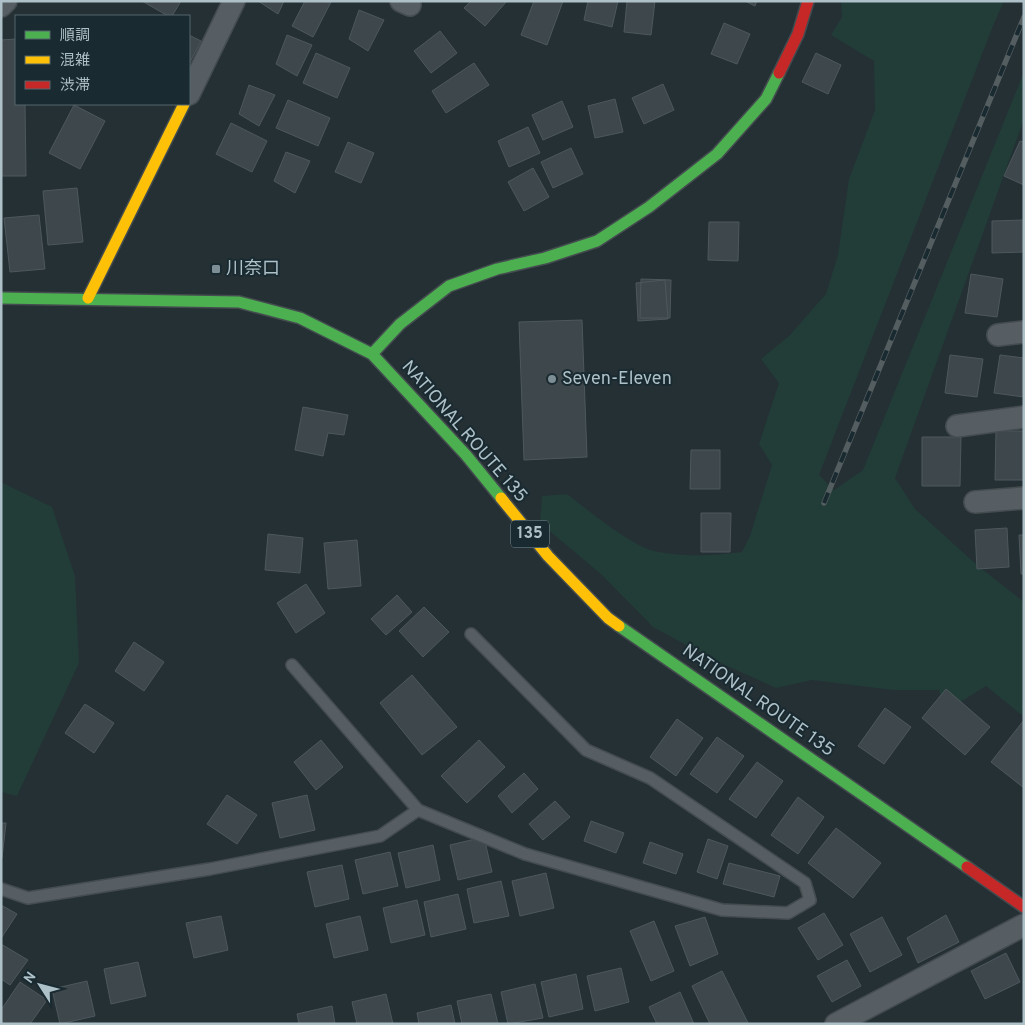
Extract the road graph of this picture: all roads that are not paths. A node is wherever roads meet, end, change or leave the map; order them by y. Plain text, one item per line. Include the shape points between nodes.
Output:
1 (6, 1) edge
2 (234, 1) edge
3 (808, 1) edge
4 (1, 6) edge
5 (190, 92) edge
6 (184, 105) edge
7 (1, 298) edge
8 (88, 298) junction
9 (1024, 332) edge
10 (998, 335) dead end
11 (372, 354) junction
12 (1024, 418) edge
13 (957, 426) dead end
14 (1024, 498) edge
15 (975, 502) dead end
16 (471, 634) dead end
17 (292, 665) dead end
18 (418, 810) junction
19 (1, 889) edge
20 (1024, 907) edge
21 (1024, 926) edge
22 (836, 1024) edge

1 - 4 street
2 - 5 street
3 - 11 main road via 798,34 766,99 717,154 650,207 597,241 449,286 400,324
6 - 8 main road
7 - 8 main road, NATIONAL ROUTE 135 / 135
8 - 11 main road, NATIONAL ROUTE 135 / 135 via 239,302 300,318
9 - 10 street
11 - 20 main road, NATIONAL ROUTE 135 / 135 via 466,455 548,556 608,618
12 - 13 street
14 - 15 street
16 - 18 lane via 586,750 650,778 804,883 810,900 788,913 722,910 525,854
17 - 18 lane
18 - 19 lane via 380,836 210,869 28,898
21 - 22 street

